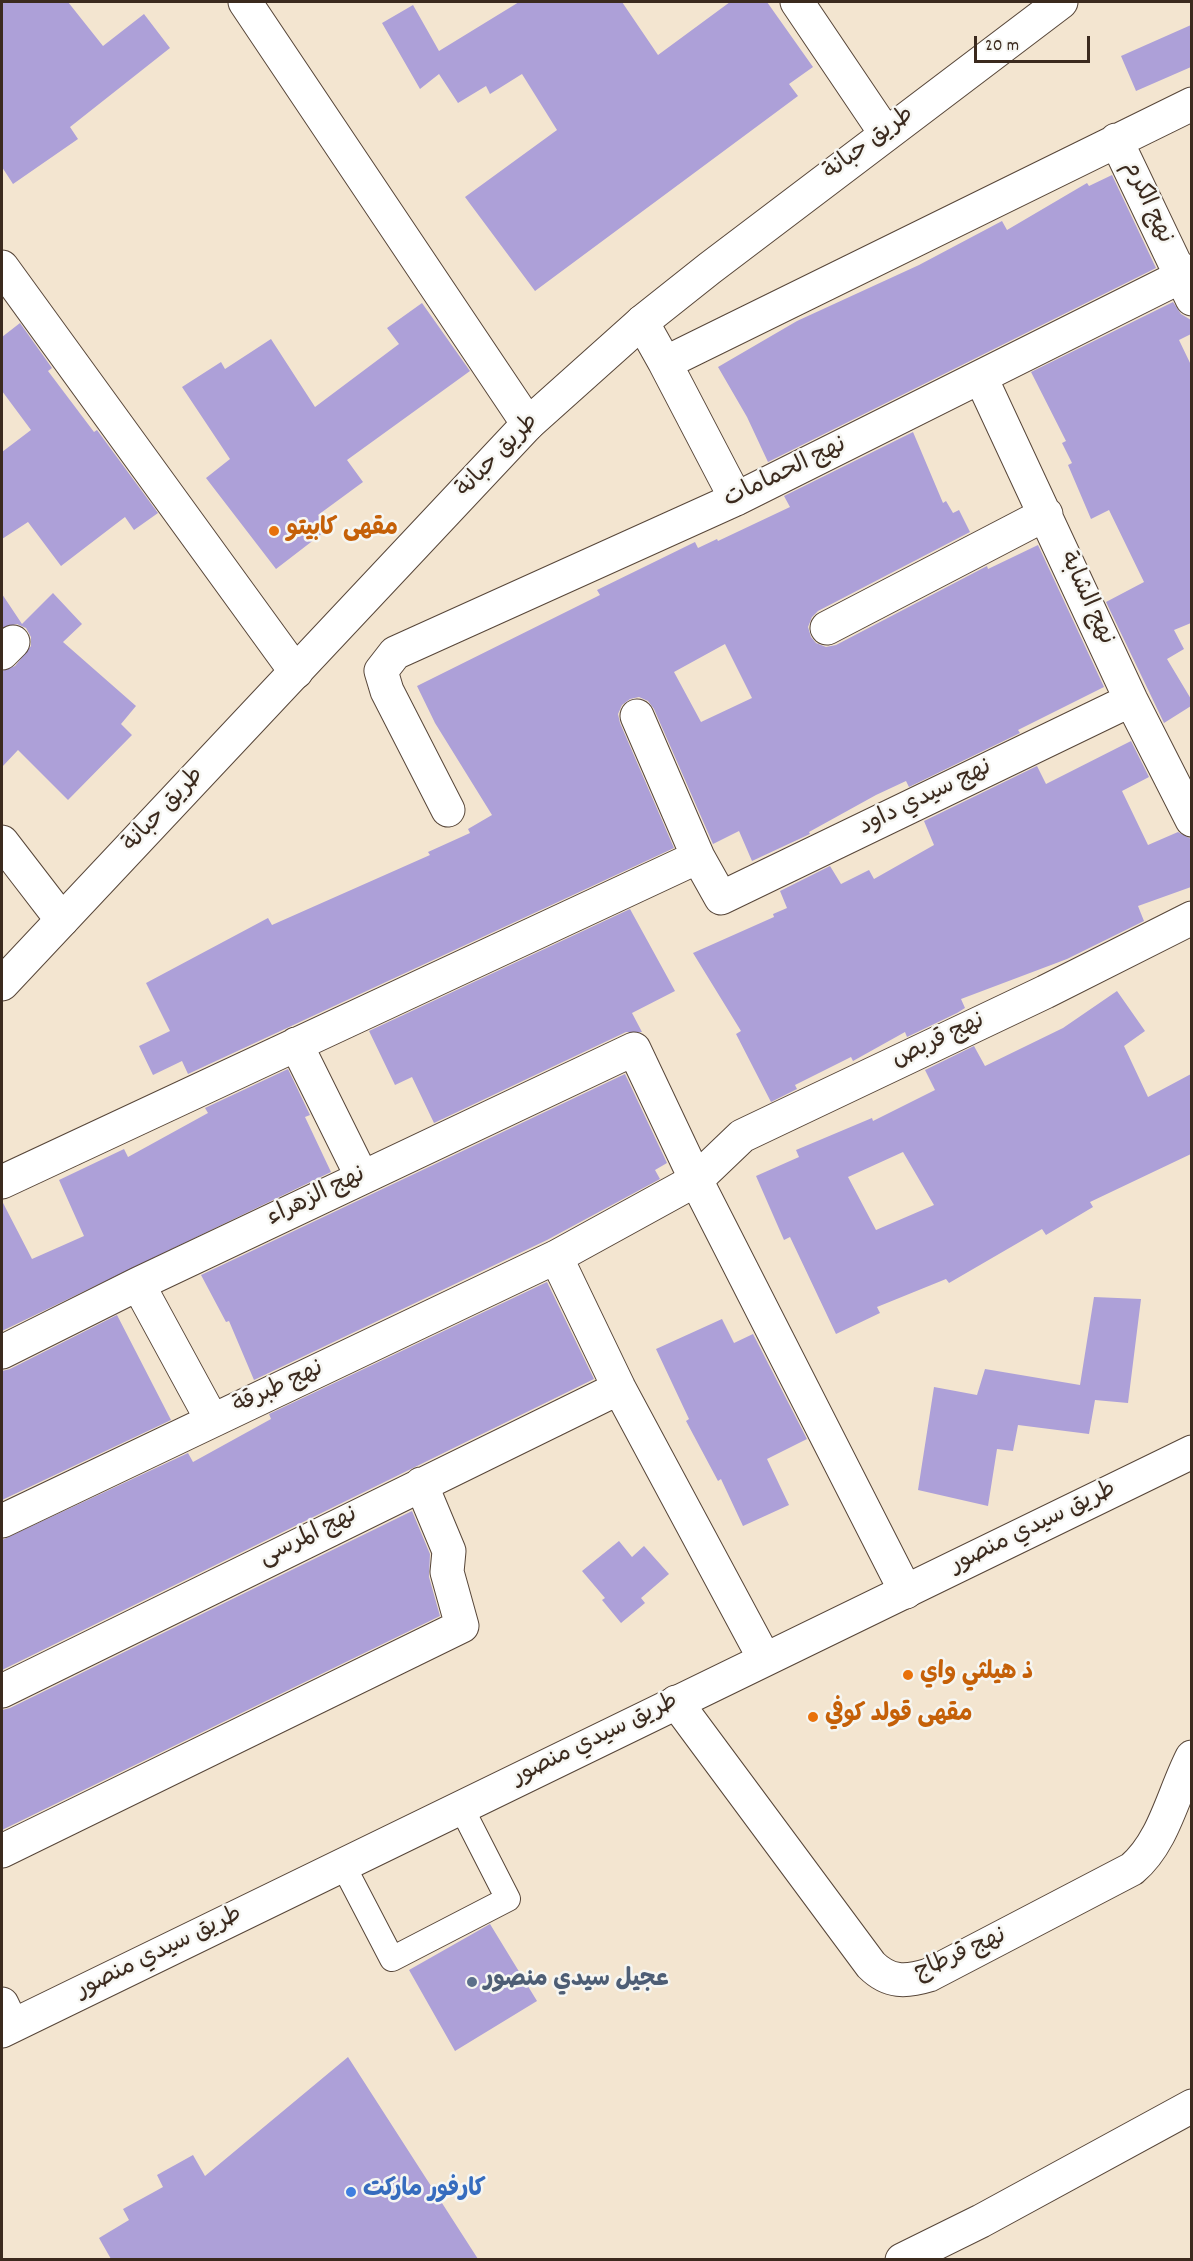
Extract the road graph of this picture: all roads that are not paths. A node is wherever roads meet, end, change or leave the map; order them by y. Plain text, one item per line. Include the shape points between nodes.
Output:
1 (245, 2) edge
2 (797, 2) edge
3 (1061, 2) edge
4 (1191, 104) edge
5 (886, 134) junction
6 (1116, 140) junction
7 (2, 267) edge
8 (1188, 282) edge
9 (642, 322) junction
10 (665, 363) junction
11 (981, 378) junction
12 (528, 424) junction
13 (736, 499) junction
14 (1046, 514) junction
15 (826, 628) dead end
16 (297, 672) junction
17 (1131, 700) junction
18 (637, 716) dead end
19 (448, 810) dead end
20 (1191, 820) edge
21 (2, 842) edge
22 (698, 857) junction
23 (1191, 918) edge
24 (62, 920) junction
25 (2, 984) edge
26 (296, 1044) junction
27 (363, 1176) junction
28 (696, 1180) junction
29 (2, 1182) edge
30 (556, 1257) junction
31 (138, 1284) junction
32 (2, 1352) edge
33 (618, 1388) junction
34 (212, 1420) junction
35 (1191, 1452) edge
36 (421, 1484) junction
37 (2, 1521) edge
38 (906, 1592) junction
39 (764, 1658) junction
40 (2, 1691) edge
41 (676, 1702) junction
42 (1191, 1757) edge
43 (461, 1807) junction
44 (2, 1851) edge
45 (343, 1865) junction
46 (5, 2020) edge
47 (1191, 2106) edge
48 (902, 2259) edge

1 - 12 street
2 - 5 street
3 - 5 street, طريق حبانة
4 - 6 street
5 - 9 street, طريق حبانة
6 - 8 street, نهج الكرم
6 - 10 street
7 - 16 street
8 - 11 street, نهج الحمامات
9 - 10 street
9 - 12 street, طريق حبانة
10 - 13 street
11 - 13 street, نهج الحمامات
11 - 14 street, نهج الشابة
12 - 16 street, طريق حبانة
13 - 19 street, نهج الحمامات via 395,653 381,670 387,691
14 - 15 street
14 - 17 street, نهج الشابة
16 - 24 street, طريق حبانة
17 - 20 street, نهج الشابة
17 - 22 street, نهج سيدي داود via 722,898
18 - 22 street
21 - 24 street
22 - 26 street
23 - 28 street, نهج قربص via 742,1136
24 - 25 street, طريق حبانة
26 - 27 street
26 - 29 street
27 - 28 street, نهج الزهراء via 634,1049
27 - 31 street, نهج الزهراء
28 - 30 street, نهج قربص
28 - 38 street
30 - 33 street
30 - 34 street, نهج طبرقة
31 - 32 street, نهج الزهراء
31 - 34 street
33 - 36 street, نهج المرسى
33 - 39 street
34 - 37 street, نهج طبرقة
35 - 38 street, طريق سيدي منصور
36 - 40 street, نهج المرسى
36 - 44 street via 449,1551 447,1572 462,1626
38 - 39 street, طريق سيدي منصور
39 - 41 street, طريق سيدي منصور
41 - 42 street, نهج قرطاج via 871,1965 896,1981 929,1976 1132,1869 1154,1844
41 - 43 street, طريق سيدي منصور
43 - 45 street, طريق سيدي منصور
43 - 45 lane via 508,1899 392,1959
45 - 46 street, طريق سيدي منصور
47 - 48 street via 981,2221

